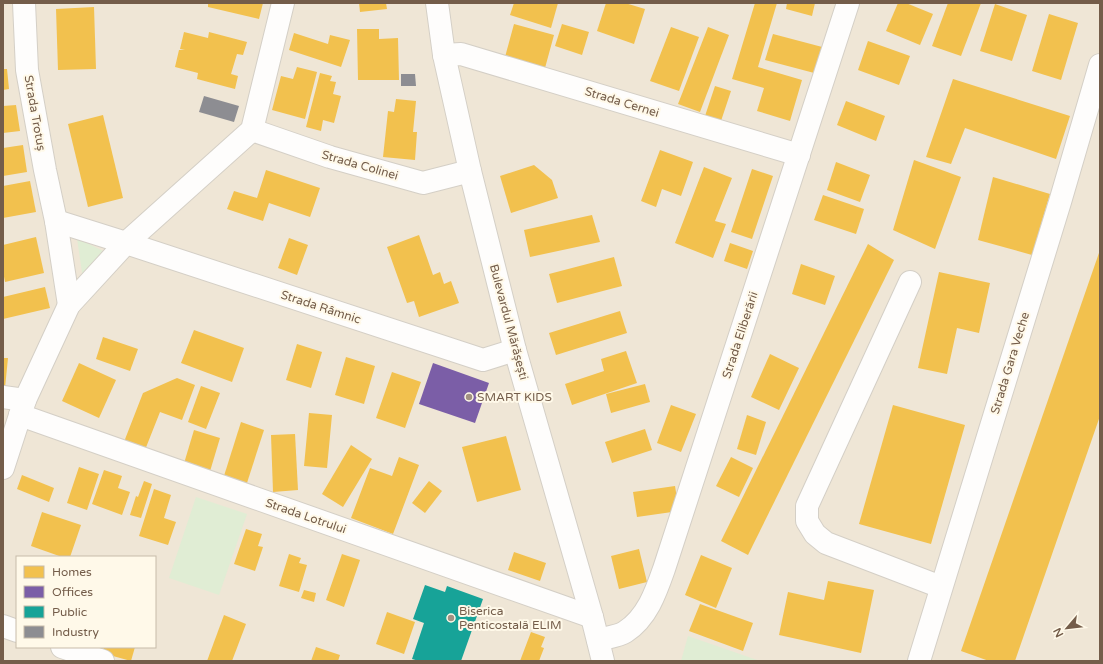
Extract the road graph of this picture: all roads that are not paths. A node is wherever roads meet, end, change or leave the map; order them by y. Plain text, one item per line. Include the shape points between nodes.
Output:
1 (24, 3) edge
2 (283, 3) edge
3 (437, 3) edge
4 (848, 3) edge
5 (444, 55) junction
6 (1100, 65) edge
7 (252, 130) junction
8 (799, 155) junction
9 (470, 171) junction
10 (56, 221) junction
11 (126, 243) junction
12 (910, 282) dead end
13 (69, 304) junction
14 (515, 350) junction
15 (3, 397) edge
16 (22, 407) junction
17 (3, 468) edge
18 (941, 587) junction
19 (592, 617) junction
20 (3, 626) edge
21 (16, 631) edge
22 (598, 640) junction
23 (65, 648) edge
24 (103, 661) edge
25 (603, 661) edge
26 (919, 661) edge

1 - 10 street, Strada Trotuș via 27,70
2 - 7 street
3 - 5 street, Bulevardul Mărășești
4 - 8 street, Strada Eliberării
5 - 8 street, Strada Cernei via 461,54
5 - 9 street, Bulevardul Mărășești
6 - 18 street, Strada Gara Veche
7 - 9 street, Strada Colinei via 330,157 423,182
7 - 11 street
8 - 22 street, Strada Eliberării via 653,599 638,621 624,632
9 - 14 street, Bulevardul Mărășești
10 - 11 street
10 - 13 street, Strada Trotuș
11 - 13 street
11 - 14 street, Strada Râmnic via 483,360
12 - 18 street via 807,506 807,521 815,534 826,543
13 - 16 street
14 - 19 street, Bulevardul Mărășești
15 - 16 street, Strada Lotrului
16 - 17 street
16 - 19 street, Strada Lotrului
18 - 26 street, Strada Gara Veche
19 - 22 street, Bulevardul Mărășești
20 - 21 street
22 - 25 street, Bulevardul Mărășești
23 - 24 street

